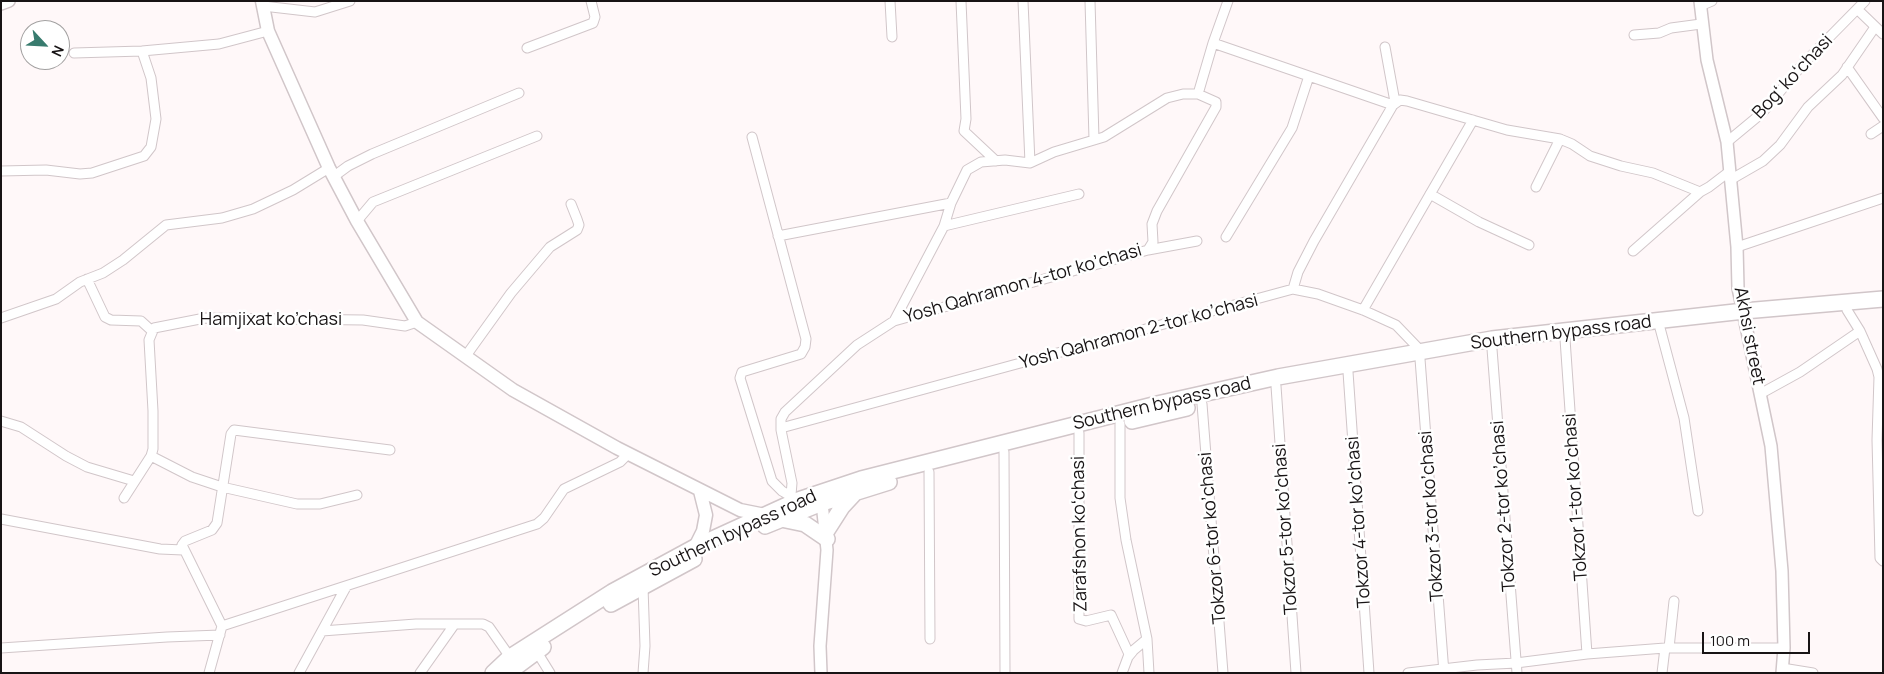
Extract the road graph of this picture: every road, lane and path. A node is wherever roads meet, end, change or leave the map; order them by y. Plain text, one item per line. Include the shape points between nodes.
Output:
1 (350, 1) edge
2 (591, 1) edge
3 (890, 1) edge
4 (961, 1) edge
5 (1023, 1) edge
6 (1090, 1) edge
7 (1228, 1) edge
8 (1712, 1) edge
9 (1865, 1) edge
10 (262, 4) edge
11 (1700, 4) edge
12 (1857, 9) junction
13 (1701, 24) junction
14 (1875, 26) junction
15 (268, 31) junction
16 (1883, 34) edge
17 (1634, 35) dead end
18 (892, 37) dead end
19 (1213, 43) junction
20 (1385, 47) dead end
21 (527, 48) dead end
22 (142, 51) junction
23 (74, 53) dead end
24 (1847, 67) junction
25 (1309, 76) junction
26 (519, 93) dead end
27 (1198, 94) junction
28 (1394, 103) junction
29 (1883, 118) edge
30 (1473, 120) junction
31 (1883, 126) edge
32 (1871, 134) dead end
33 (537, 136) dead end
34 (752, 137) dead end
35 (1094, 139) junction
36 (1560, 139) junction
37 (1727, 142) junction
38 (996, 161) junction
39 (1030, 163) junction
40 (1, 171) edge
41 (331, 173) junction
42 (1730, 175) junction
43 (1536, 187) dead end
44 (1700, 192) junction
45 (1079, 194) dead end
46 (1430, 194) junction
47 (1883, 198) edge
48 (951, 203) junction
49 (572, 204) dead end
50 (357, 221) junction
51 (944, 226) junction
52 (778, 236) junction
53 (1226, 237) dead end
54 (1197, 241) dead end
55 (1529, 245) dead end
56 (1737, 247) junction
57 (1148, 250) junction
58 (1634, 251) dead end
59 (87, 279) junction
60 (1293, 289) junction
61 (1883, 299) edge
62 (1883, 307) edge
63 (1363, 310) junction
64 (1847, 310) junction
65 (1744, 316) junction
66 (1, 318) edge
67 (894, 321) junction
68 (417, 322) junction
69 (1660, 328) junction
70 (1860, 330) junction
71 (152, 331) junction
72 (1564, 339) junction
73 (1492, 349) junction
74 (1421, 355) junction
75 (464, 357) junction
76 (1348, 372) junction
77 (1276, 386) junction
78 (1760, 394) junction
79 (1202, 404) junction
80 (1, 421) edge
81 (1120, 424) junction
82 (781, 428) junction
83 (1079, 433) junction
84 (390, 450) dead end
85 (1004, 452) junction
86 (628, 454) junction
87 (150, 456) junction
88 (1880, 461) edge
89 (929, 472) junction
90 (134, 481) junction
91 (222, 487) junction
92 (700, 491) junction
93 (856, 492) junction
94 (357, 495) dead end
95 (124, 498) dead end
96 (795, 498) junction
97 (822, 503) junction
98 (1698, 512) dead end
99 (765, 515) junction
100 (1881, 518) edge
101 (1, 519) edge
102 (781, 519) junction
103 (827, 535) junction
104 (695, 547) junction
105 (183, 550) junction
106 (1883, 562) edge
107 (346, 587) junction
108 (644, 587) junction
109 (1674, 601) dead end
110 (454, 625) junction
111 (221, 631) junction
112 (322, 631) junction
113 (930, 639) dead end
114 (1147, 639) junction
115 (1, 648) edge
116 (1667, 648) junction
117 (1784, 648) junction
118 (537, 652) junction
119 (1129, 654) junction
120 (1587, 654) junction
121 (510, 657) junction
122 (1516, 663) junction
123 (1782, 670) edge
124 (1444, 671) edge
125 (209, 673) edge
126 (299, 673) edge
127 (420, 673) edge
128 (493, 673) edge
129 (508, 673) edge
130 (550, 673) edge
131 (643, 673) edge
132 (821, 673) edge
133 (1005, 673) edge
134 (1122, 673) edge
135 (1149, 673) edge
136 (1223, 673) edge
137 (1296, 673) edge
138 (1369, 673) edge
139 (1408, 673) edge
140 (1517, 673) edge
141 (1662, 673) edge
142 (1813, 673) edge

1 - 10 street via 315,12
2 - 21 street via 595,17 593,23
3 - 18 street
4 - 38 street via 964,130
5 - 39 street
6 - 35 street
7 - 19 street
8 - 11 street
9 - 12 street, Bogʻ koʻchasi
10 - 15 main road
11 - 13 street, Akhsi street
12 - 14 street
12 - 37 street, Bogʻ koʻchasi via 1803,64 1762,113
13 - 17 street
13 - 37 street, Akhsi street
14 - 16 street
14 - 24 street, Bogʻ koʻchasi
15 - 22 street via 219,44
15 - 41 main road
19 - 25 street
19 - 27 street
20 - 28 street
22 - 23 street
22 - 40 street via 156,119 151,147 144,156 92,173
24 - 29 street, Bogʻ koʻchasi
24 - 42 street, Bogʻ koʻchasi via 1763,161
25 - 28 street
25 - 53 street via 1292,128
26 - 41 street
27 - 35 street via 1167,98 1119,129
27 - 57 street, Yosh Qahramon 4-tor koʼchasi via 1215,100 1216,107 1157,211 1152,224 1153,242
28 - 30 street via 1407,101
28 - 60 street via 1314,241
30 - 36 street via 1507,130
30 - 46 street
31 - 32 street
33 - 50 street via 373,202
34 - 52 street
35 - 39 street
36 - 43 street
36 - 44 street via 1590,156 1653,173
37 - 42 street, Akhsi street
38 - 39 street
38 - 48 street via 981,162 966,170
41 - 50 main road
41 - 59 street via 253,209 222,218 166,225 123,260
42 - 44 street, Bogʻ koʻchasi
42 - 56 street, Akhsi street
44 - 58 street, Bogʻ koʻchasi
45 - 51 street
46 - 55 street via 1478,222
46 - 63 street
47 - 56 street
48 - 51 street
48 - 52 street
49 - 75 street via 577,230 550,247
50 - 68 main road
51 - 67 street
52 - 96 street via 806,339 805,347 800,354 742,372 740,378 772,481
54 - 57 street
56 - 65 street, Akhsi street via 1738,288
57 - 67 street, Yosh Qahramon 4-tor koʼchasi
59 - 66 street via 56,300
59 - 71 street via 105,317 141,321
60 - 63 street
60 - 82 street, Yosh Qahramon 2-tor koʼchasi
61 - 65 highway, Southern bypass road
62 - 64 highway, Southern bypass road
63 - 74 street via 1396,325 1410,337
64 - 65 highway, Southern bypass road
64 - 70 street
65 - 69 highway, Southern bypass road
65 - 74 highway, Southern bypass road via 1492,339
65 - 78 street, Akhsi street
67 - 82 street via 857,346 785,412
68 - 71 street, Hamjixat ko’chasi via 405,326 363,320 205,318
68 - 75 main road
69 - 72 highway, Southern bypass road
69 - 98 street via 1684,418
70 - 78 street via 1800,372
70 - 88 street via 1879,377
71 - 87 street via 149,340 153,449
72 - 73 highway, Southern bypass road
72 - 120 street, Tokzor 1-tor koʼchasi
73 - 74 highway, Southern bypass road
73 - 122 street, Tokzor 2-tor koʼchasi
74 - 76 highway, Southern bypass road
74 - 96 highway, Southern bypass road via 1278,377 1157,404
74 - 124 street, Tokzor 3-tor koʼchasi
75 - 86 main road via 513,390
76 - 77 highway, Southern bypass road
76 - 138 street, Tokzor 4-tor koʼchasi
77 - 79 highway, Southern bypass road
77 - 137 street, Tokzor 5-tor koʼchasi
78 - 117 street, Akhsi street via 1771,446 1782,571
79 - 81 highway, Southern bypass road
79 - 136 street, Tokzor 6-tor koʼchasi
80 - 90 street via 21,427 87,466
81 - 83 highway, Southern bypass road
81 - 114 street via 1120,498
82 - 96 street
83 - 85 highway, Southern bypass road
83 - 119 street, Zarafshon koʻchasi via 1078,615 1082,621 1111,614
84 - 91 street via 234,430
85 - 89 highway, Southern bypass road
85 - 133 street
86 - 92 main road
86 - 107 street via 620,462 564,489 537,524
87 - 90 street
87 - 91 street via 183,474
88 - 100 street
89 - 93 highway, Southern bypass road
89 - 113 street
90 - 95 street
91 - 94 street via 296,504 320,504
91 - 105 street via 214,528 185,541
92 - 99 main road via 740,510
92 - 104 main road via 706,515
93 - 97 highway, Southern bypass road
93 - 103 highway via 842,507
96 - 99 highway, Southern bypass road
97 - 102 highway, Southern bypass road
97 - 103 street
99 - 104 highway, Southern bypass road
100 - 106 street via 1880,558
101 - 105 street via 160,549
102 - 103 highway via 805,524
102 - 108 highway, Southern bypass road via 717,546
103 - 132 street
104 - 121 highway, Southern bypass road via 612,592
105 - 111 street
107 - 111 street
107 - 112 street
108 - 118 highway, Southern bypass road via 610,604
108 - 131 street
109 - 116 street
110 - 112 street via 416,624
110 - 121 street via 486,625
110 - 127 street
111 - 115 street
111 - 125 street
112 - 126 street
114 - 119 street
114 - 135 street
116 - 117 street
116 - 120 street
116 - 141 street
117 - 123 street, Akhsi street
118 - 129 highway, Southern bypass road
118 - 130 street
119 - 134 street
120 - 122 street
121 - 128 highway, Southern bypass road
122 - 124 street
122 - 140 street, Tokzor 2-tor koʼchasi
123 - 142 street
124 - 139 street

